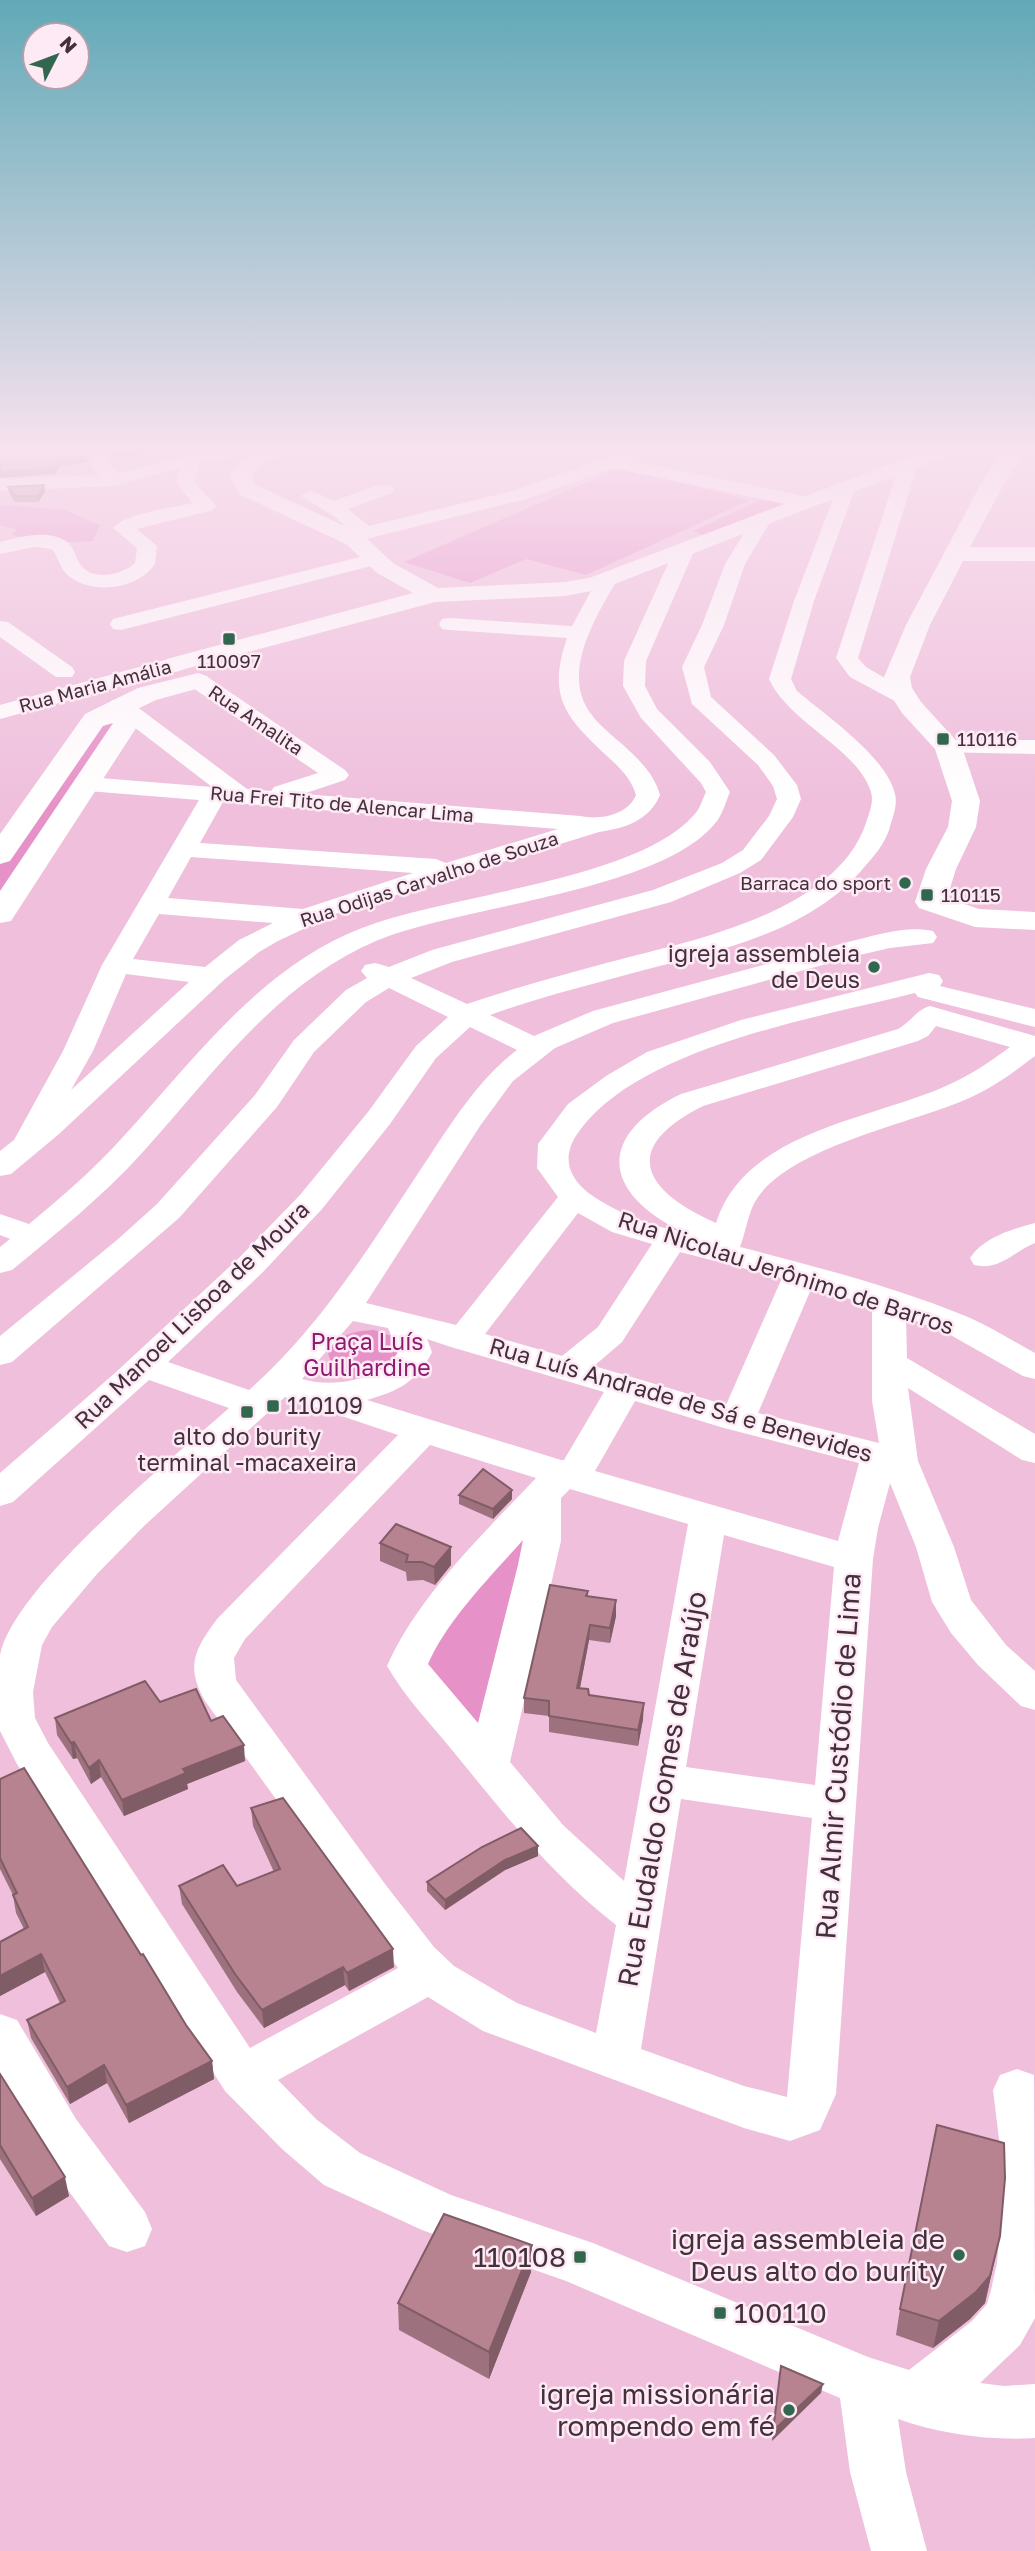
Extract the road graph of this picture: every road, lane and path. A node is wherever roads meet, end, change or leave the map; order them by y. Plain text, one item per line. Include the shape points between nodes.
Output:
1 (72, 568) edge
2 (141, 568) edge
3 (342, 568) edge
4 (386, 568) edge
5 (637, 568) edge
6 (677, 568) edge
7 (734, 568) edge
8 (816, 568) edge
9 (876, 568) edge
10 (948, 568) edge
11 (239, 580) dead end
12 (607, 580) junction
13 (283, 584) junction
14 (434, 595) junction
15 (450, 624) dead end
16 (0, 627) edge
17 (581, 633) junction
18 (176, 664) junction
19 (64, 672) dead end
20 (198, 681) junction
21 (906, 700) junction
22 (117, 707) junction
23 (0, 712) edge
24 (948, 747) junction
25 (1035, 747) edge
26 (88, 784) junction
27 (239, 796) junction
28 (596, 825) junction
29 (183, 849) junction
30 (0, 855) edge
31 (453, 868) junction
32 (151, 905) junction
33 (0, 914) edge
34 (304, 917) junction
35 (927, 919) junction
36 (1035, 921) edge
37 (335, 951) junction
38 (116, 965) junction
39 (212, 976) junction
40 (388, 977) junction
41 (929, 996) junction
42 (467, 1014) junction
43 (1034, 1036) edge
44 (537, 1048) junction
45 (78, 1051) junction
46 (126, 1054) junction
47 (26, 1145) junction
48 (0, 1167) edge
49 (574, 1196) junction
50 (0, 1224) edge
51 (1035, 1233) edge
52 (32, 1236) junction
53 (672, 1239) junction
54 (725, 1247) junction
55 (986, 1258) dead end
56 (0, 1263) edge
57 (801, 1273) junction
58 (889, 1300) junction
59 (345, 1309) junction
60 (402, 1320) junction
61 (463, 1339) junction
62 (0, 1354) edge
63 (888, 1362) junction
64 (144, 1366) junction
65 (1035, 1368) edge
66 (567, 1370) junction
67 (625, 1387) junction
68 (281, 1394) junction
69 (737, 1420) junction
70 (424, 1431) junction
71 (1035, 1451) edge
72 (890, 1458) junction
73 (560, 1481) junction
74 (0, 1493) edge
75 (708, 1518) junction
76 (854, 1559) junction
77 (1035, 1695) edge
78 (488, 1767) junction
79 (664, 1780) junction
80 (835, 1804) junction
81 (640, 1918) junction
82 (431, 1973) junction
83 (0, 2034) edge
84 (615, 2060) junction
85 (242, 2076) junction
86 (1017, 2090) dead end
87 (127, 2229) dead end
88 (865, 2382) junction
89 (916, 2399) junction
90 (1035, 2412) edge
91 (899, 2551) edge

1 - 2 street via 85,577 110,580
3 - 13 street
4 - 14 street
5 - 12 street, Rua Maria Amália
6 - 37 street via 635,657 632,675 643,706 716,787 717,799 697,826 677,843 635,863 395,926
7 - 40 street via 693,667 700,699 766,760 785,785 789,799 772,832 740,863 680,890 471,947
8 - 42 street, Rua Manoel Lisboa de Moura via 780,679 787,694 865,764 883,792 878,828 862,857 809,903 747,933 520,995
9 - 21 street via 847,658 858,672
10 - 21 street via 901,662 897,682
11 - 13 street
12 - 14 street, Rua Maria Amália via 565,589
12 - 17 street, Rua Odijas Carvalho de Souza
13 - 18 street via 121,624
14 - 18 street, Rua Maria Amália
15 - 17 street
16 - 19 street
17 - 28 street, Rua Odijas Carvalho de Souza via 567,676 573,701 593,729 642,778 648,795 642,807 626,818
18 - 20 street, Rua Amalita
18 - 23 street, Rua Maria Amália
20 - 22 street
20 - 27 street, Rua Amalita via 337,775
21 - 24 street
22 - 26 street via 127,722
22 - 27 street
22 - 30 street via 94,720 84,732
24 - 25 street
24 - 35 street via 966,801 965,813 941,869
26 - 27 street, Rua Frei Tito de Alencar Lima
26 - 33 street
27 - 28 street, Rua Frei Tito de Alencar Lima
27 - 29 street
28 - 31 street, Rua Odijas Carvalho de Souza
29 - 31 street
29 - 32 street
31 - 34 street, Rua Odijas Carvalho de Souza
32 - 34 street
32 - 38 street
34 - 39 street, Rua Odijas Carvalho de Souza via 249,946
35 - 36 street
35 - 41 street
35 - 44 street via 890,940 603,1017
37 - 40 street
37 - 52 street via 253,1014 101,1178
38 - 39 street
38 - 45 street
39 - 46 street, Rua Odijas Carvalho de Souza
40 - 42 street
40 - 62 street via 356,996 312,1038 265,1101 168,1211
41 - 43 street
41 - 49 street via 740,1030 657,1058 579,1110 553,1144 553,1168
41 - 54 street via 918,1030 908,1035 692,1100 647,1127 632,1155 638,1183 672,1213
42 - 44 street
42 - 64 street, Rua Manoel Lisboa de Moura via 426,1052 311,1202
43 - 54 street via 995,1072 953,1094 861,1127 779,1165 744,1194
44 - 59 street via 503,1075 484,1099
45 - 46 street
45 - 47 street
46 - 47 street, Rua Odijas Carvalho de Souza
47 - 48 street, Rua Odijas Carvalho de Souza
49 - 53 street, Rua Nicolau Jerônimo de Barros via 623,1225
49 - 61 street
50 - 52 street
51 - 55 street
52 - 56 street
53 - 54 street, Rua Nicolau Jerônimo de Barros
53 - 66 street via 610,1334
54 - 57 street, Rua Nicolau Jerônimo de Barros
57 - 58 street, Rua Nicolau Jerônimo de Barros
57 - 69 street
58 - 63 street
58 - 65 street, Rua Nicolau Jerônimo de Barros via 959,1326
59 - 60 street, Rua Luís Andrade de Sá e Benevides
59 - 68 street
60 - 61 street, Rua Luís Andrade de Sá e Benevides
60 - 68 street via 415,1352 396,1377 356,1391
61 - 66 street, Rua Luís Andrade de Sá e Benevides
63 - 71 street
63 - 72 street via 894,1435
64 - 68 street, Rua Almir Custódio de Lima
64 - 74 street, Rua Manoel Lisboa de Moura
66 - 67 street, Rua Luís Andrade de Sá e Benevides
67 - 69 street, Rua Luís Andrade de Sá e Benevides
67 - 73 street
68 - 70 street, Rua Almir Custódio de Lima
68 - 85 street via 131,1517 59,1591 27,1631 13,1692 14,1718 32,1753
69 - 72 street, Rua Luís Andrade de Sá e Benevides
70 - 73 street, Rua Almir Custódio de Lima
70 - 82 street via 231,1629 212,1659 219,1690 369,1897
72 - 76 street via 861,1519
72 - 77 street via 934,1547 952,1602 992,1655
73 - 75 street, Rua Almir Custódio de Lima
73 - 78 street via 543,1526
73 - 78 street via 441,1614 409,1659 410,1671
75 - 76 street, Rua Almir Custódio de Lima
75 - 79 street, Rua Eudaldo Gomes de Araújo
76 - 80 street, Rua Almir Custódio de Lima
78 - 81 street via 578,1868
79 - 80 street
79 - 81 street, Rua Eudaldo Gomes de Araújo
80 - 84 street, Rua Almir Custódio de Lima via 812,2094 803,2115 790,2119 744,2108
81 - 84 street, Rua Eudaldo Gomes de Araújo
82 - 84 street via 500,2017
82 - 85 street
83 - 87 street via 42,2111
85 - 88 street via 299,2134 342,2169 440,2214 575,2260
86 - 89 street via 1035,2217 1026,2277 1009,2318
88 - 89 street
88 - 91 street via 878,2472
89 - 90 street via 1004,2413

